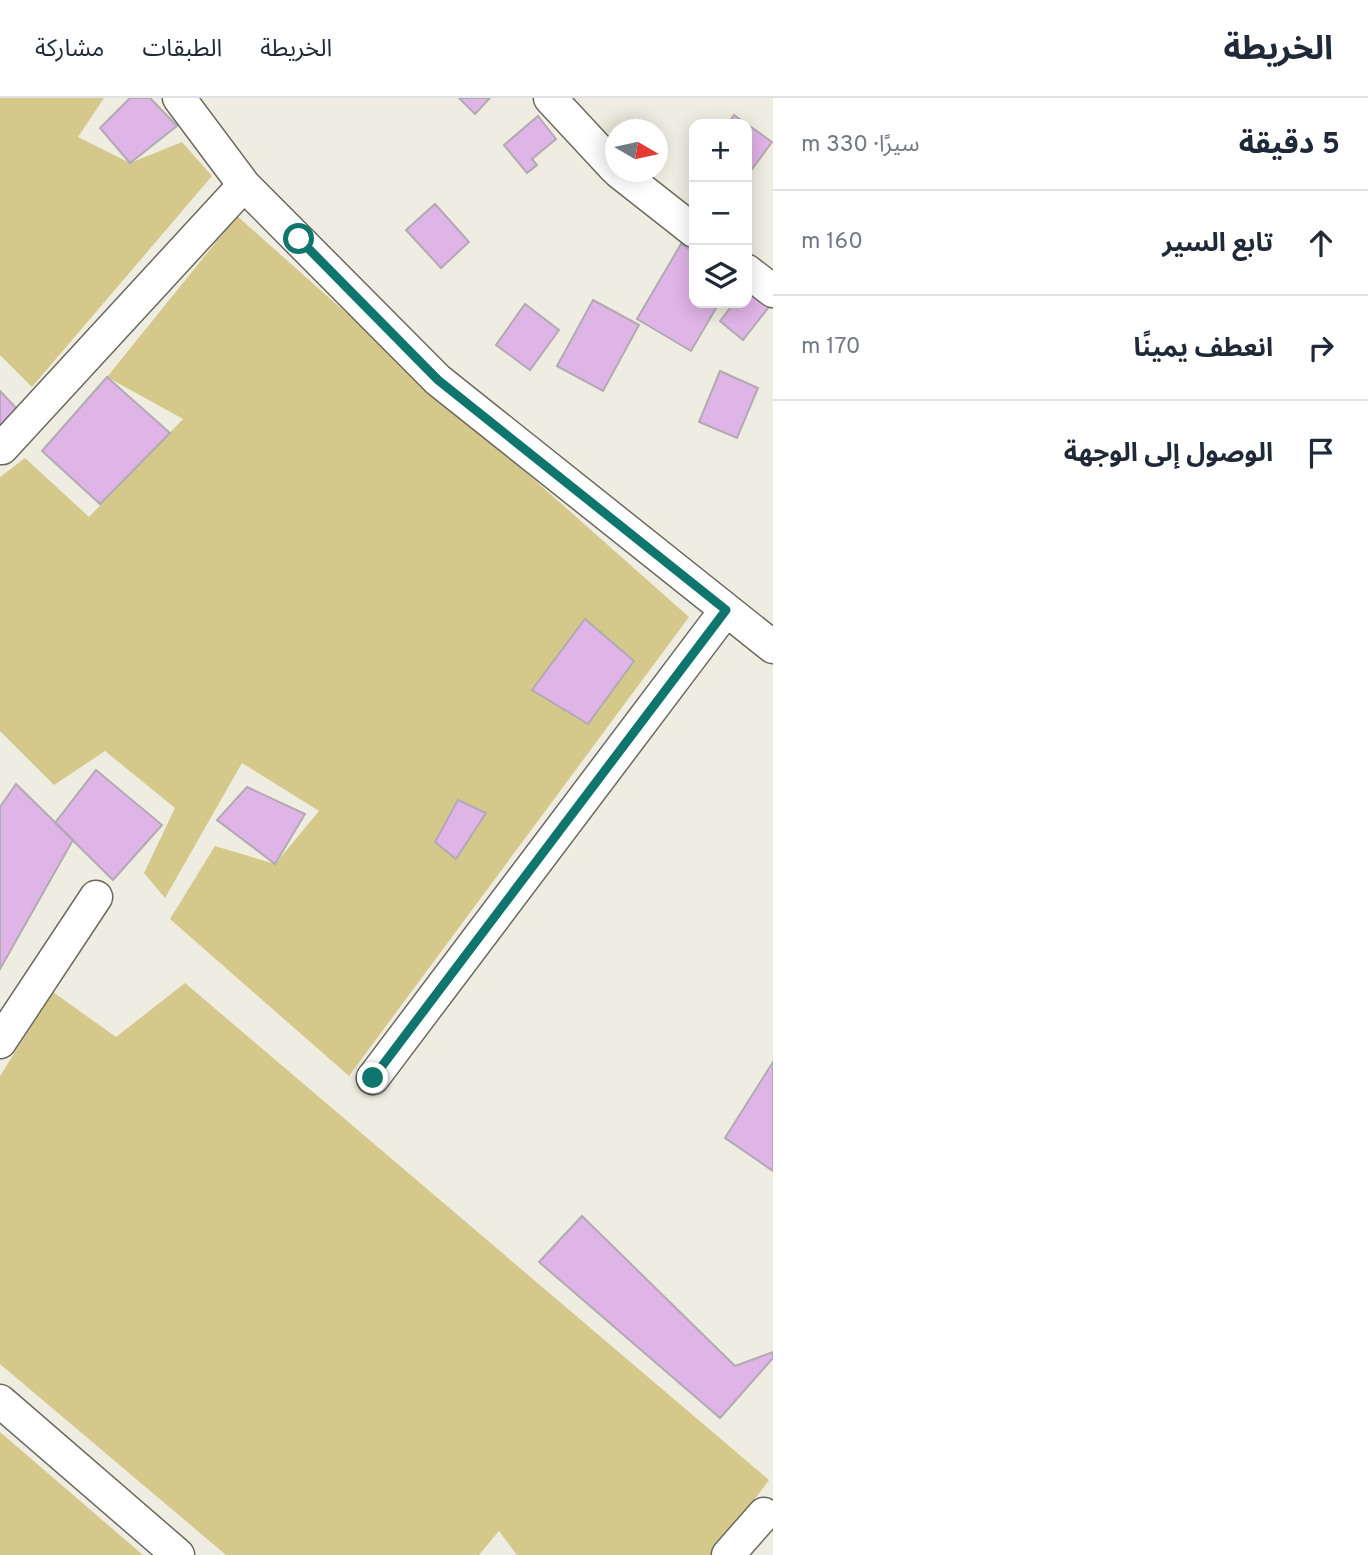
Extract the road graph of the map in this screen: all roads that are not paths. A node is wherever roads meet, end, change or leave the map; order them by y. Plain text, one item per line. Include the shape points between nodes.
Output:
1 (179, 98) edge
2 (550, 98) edge
3 (605, 157) edge
4 (632, 182) edge
5 (244, 185) junction
6 (689, 226) edge
7 (752, 275) edge
8 (773, 291) edge
9 (2, 448) dead end
10 (726, 610) junction
11 (773, 647) edge
12 (96, 897) dead end
13 (0, 1042) edge
14 (373, 1078) dead end
15 (0, 1401) edge
16 (764, 1514) dead end
17 (178, 1555) edge
18 (727, 1555) edge

1 - 5 street
2 - 3 street
4 - 6 street
5 - 9 street
5 - 10 street via 438,380
7 - 8 street
10 - 11 street
10 - 14 street
12 - 13 street
15 - 17 street
16 - 18 street

